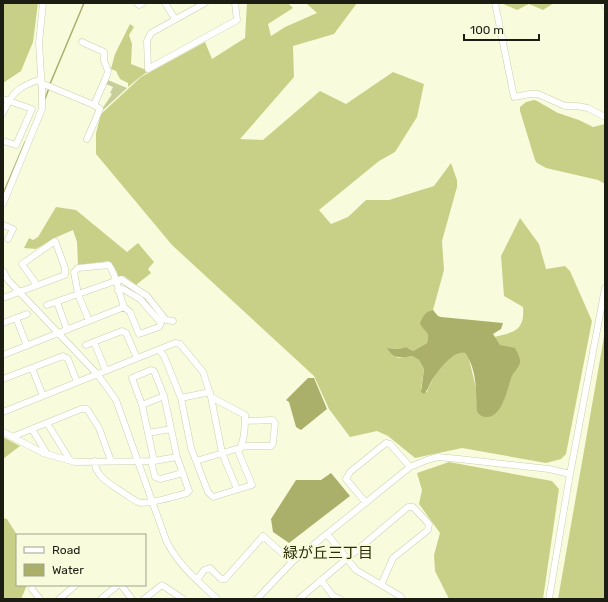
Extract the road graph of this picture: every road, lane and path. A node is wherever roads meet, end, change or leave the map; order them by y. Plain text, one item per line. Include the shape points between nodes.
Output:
1 (43, 3) edge
2 (137, 3) edge
3 (143, 3) edge
4 (165, 3) edge
5 (205, 3) edge
6 (235, 3) edge
7 (495, 3) edge
8 (175, 19) junction
9 (82, 42) dead end
10 (41, 81) junction
11 (6, 100) edge
12 (94, 105) junction
13 (3, 113) edge
14 (605, 117) edge
15 (87, 139) dead end
16 (3, 141) edge
17 (3, 204) edge
18 (3, 225) edge
19 (8, 239) dead end
20 (3, 271) edge
21 (116, 280) junction
22 (37, 285) junction
23 (605, 288) edge
24 (118, 291) junction
25 (19, 292) junction
26 (78, 294) junction
27 (3, 298) edge
28 (57, 302) junction
29 (47, 305) dead end
30 (124, 307) junction
31 (27, 314) dead end
32 (16, 318) junction
33 (173, 321) dead end
34 (89, 322) junction
35 (3, 323) edge
36 (67, 330) junction
37 (58, 334) junction
38 (94, 342) junction
39 (86, 345) dead end
40 (27, 346) junction
41 (159, 350) junction
42 (3, 354) edge
43 (137, 358) junction
44 (32, 368) junction
45 (106, 371) junction
46 (98, 375) junction
47 (3, 379) edge
48 (77, 382) junction
49 (211, 395) junction
50 (43, 396) junction
51 (164, 396) junction
52 (181, 398) junction
53 (142, 405) junction
54 (3, 412) edge
55 (245, 421) junction
56 (47, 422) junction
57 (32, 429) junction
58 (171, 429) junction
59 (3, 432) edge
60 (148, 433) junction
61 (12, 437) junction
62 (240, 448) junction
63 (222, 453) junction
64 (47, 454) junction
65 (178, 457) junction
66 (70, 460) junction
67 (95, 461) junction
68 (111, 461) junction
69 (138, 461) junction
70 (152, 461) junction
71 (196, 461) junction
72 (410, 467) junction
73 (183, 473) junction
74 (570, 474) junction
75 (237, 489) junction
76 (152, 502) junction
77 (366, 503) junction
78 (327, 534) junction
79 (347, 558) junction
80 (292, 562) junction
81 (197, 580) junction
82 (321, 580) junction
83 (381, 585) junction
84 (33, 586) edge
85 (75, 586) edge
86 (117, 586) edge
87 (122, 586) edge
88 (333, 598) edge
89 (40, 599) edge
90 (59, 599) edge
91 (101, 599) edge
92 (132, 599) edge
93 (144, 599) edge
94 (183, 599) edge
95 (217, 599) edge
96 (257, 599) edge
97 (299, 599) edge
98 (340, 599) edge
99 (402, 599) edge
100 (549, 599) edge

1 - 10 street via 39,43
2 - 3 street
4 - 8 street
5 - 8 street
6 - 8 street via 237,20 148,69 147,41 151,33
7 - 14 street via 514,97 538,94 566,106 588,108
9 - 12 street via 104,52 108,71
10 - 11 street via 17,89
10 - 12 street
10 - 17 street via 42,109
11 - 13 street
11 - 16 street via 32,109 16,145
12 - 15 street via 100,109
18 - 19 street via 13,229
20 - 25 street
21 - 24 street
21 - 26 street
21 - 26 street via 109,265 78,268 74,272
21 - 33 street via 121,279 147,296 166,320
22 - 22 street via 64,275 65,268 55,241 22,264
22 - 25 street
23 - 74 street
24 - 30 street
24 - 30 street via 123,289 140,299 161,323 159,327 139,334 130,312
25 - 27 street
25 - 37 street
26 - 28 street
26 - 34 street
28 - 29 street
28 - 36 street
30 - 34 street
31 - 32 street
32 - 35 street
32 - 40 street
34 - 36 street
36 - 37 street
37 - 40 street
37 - 46 street
38 - 39 street
38 - 43 street via 122,331 126,333
38 - 45 street
40 - 42 street
41 - 43 street
41 - 49 street via 175,343 180,344 203,372
41 - 52 street via 164,356
43 - 45 street
44 - 47 street
44 - 48 street via 63,356 68,359
44 - 50 street
45 - 46 street
46 - 48 street
46 - 69 street via 116,400
48 - 50 street
49 - 52 street
49 - 55 street via 245,416
49 - 63 street
50 - 54 street
51 - 53 street
51 - 53 street via 151,370 132,378
51 - 58 street
52 - 71 street
53 - 60 street
55 - 62 street
55 - 62 street via 273,420 273,443 270,446
56 - 57 street
56 - 66 street
56 - 68 street via 87,409 99,428
57 - 61 street
57 - 64 street
58 - 60 street
58 - 65 street
59 - 61 street
60 - 70 street
61 - 64 street
62 - 63 street
62 - 75 street via 238,451 252,485
63 - 71 street
63 - 75 street
64 - 66 street
65 - 70 street
65 - 73 street
66 - 67 street
67 - 68 street
67 - 76 street via 98,472 106,481 139,503
68 - 69 street
69 - 70 street
69 - 76 street
70 - 73 street via 155,477 160,479
71 - 75 street via 208,492 213,497
72 - 74 street via 438,457 549,469
72 - 77 street
72 - 77 street via 390,444 386,444 350,472 346,479
73 - 76 street via 187,493
74 - 100 street
76 - 81 street via 172,553
77 - 78 street
78 - 79 street
78 - 80 street
79 - 82 street
79 - 83 street via 356,570
79 - 83 street via 408,507 413,507 428,524 428,530 393,558
80 - 81 street via 263,536 225,579 221,579 210,568 204,570
80 - 96 street
81 - 95 street
82 - 88 street
82 - 97 street
83 - 99 street
84 - 89 street via 32,589
85 - 90 street
86 - 91 street
87 - 92 street
88 - 98 street
93 - 94 street via 162,585

